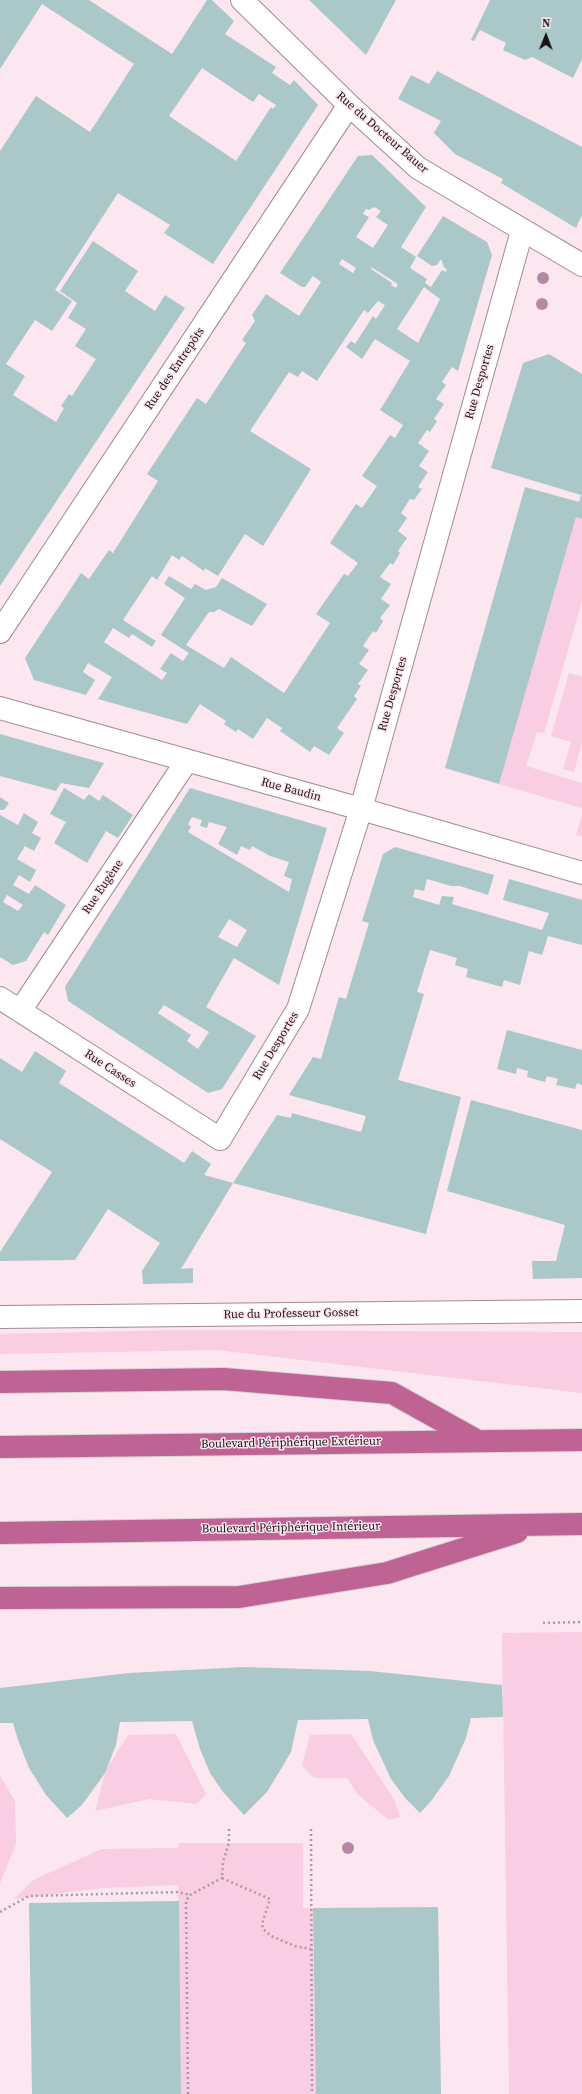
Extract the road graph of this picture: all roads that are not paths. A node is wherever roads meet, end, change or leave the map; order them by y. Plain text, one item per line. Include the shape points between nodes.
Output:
1 (242, 0) edge
2 (349, 105) junction
3 (522, 230) junction
4 (580, 260) edge
5 (0, 632) edge
6 (0, 708) edge
7 (186, 762) junction
8 (361, 809) junction
9 (582, 873) edge
10 (0, 998) edge
11 (20, 1012) junction
12 (220, 1139) joint
13 (582, 1311) edge
14 (0, 1317) edge
15 (0, 1382) edge
16 (582, 1440) edge
17 (480, 1441) junction
18 (0, 1447) edge
19 (582, 1524) edge
20 (539, 1525) junction
21 (0, 1533) edge
22 (0, 1598) edge

1 - 2 street, Rue du Docteur Bauer
2 - 3 street, Rue du Docteur Bauer via 418,168
2 - 5 street, Rue des Entrepôts
3 - 4 street, Rue du Docteur Bauer
3 - 8 street, Rue Desportes
6 - 7 street, Rue Baudin
7 - 8 street, Rue Baudin
7 - 11 street, Rue Eugène
8 - 9 street, Rue Baudin
8 - 12 street, Rue Desportes via 298,1009
10 - 11 street, Rue Casses
11 - 12 street, Rue Casses
13 - 14 street, Rue du Professeur Gosset
15 - 17 highway via 224,1378 392,1393
16 - 17 highway, Boulevard Périphérique Extérieur
17 - 18 highway, Boulevard Périphérique Extérieur
19 - 20 highway, Boulevard Périphérique Intérieur
20 - 21 highway, Boulevard Périphérique Intérieur
20 - 22 highway via 388,1573 239,1597

